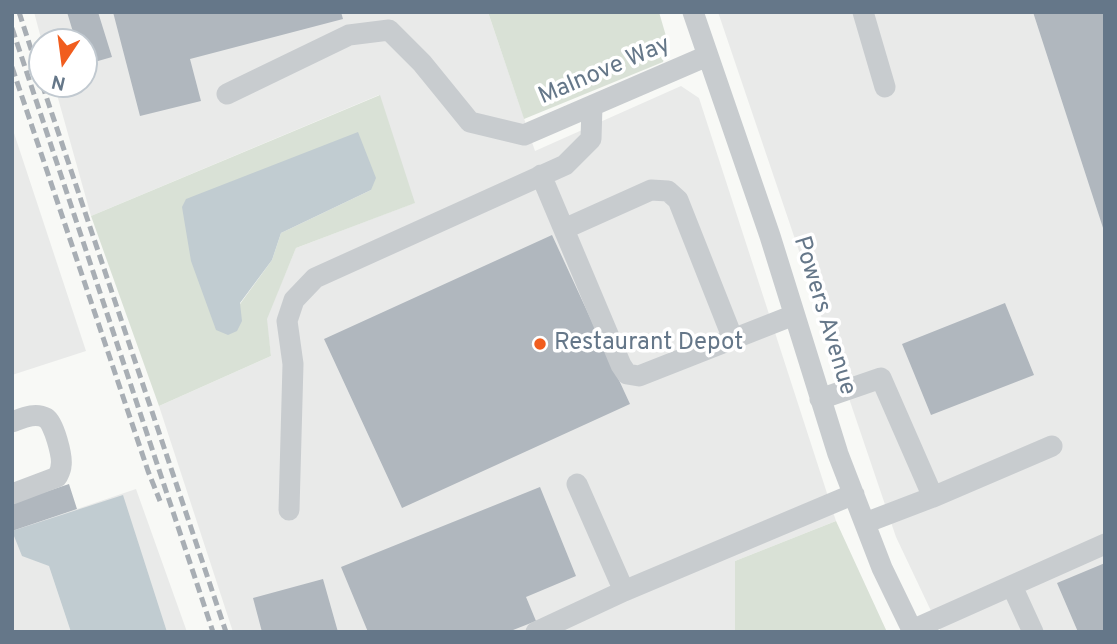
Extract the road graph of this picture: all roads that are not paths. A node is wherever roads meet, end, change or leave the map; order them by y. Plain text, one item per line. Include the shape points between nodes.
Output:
1 (693, 12) edge
2 (863, 12) edge
3 (707, 56) junction
4 (885, 87) dead end
5 (227, 94) dead end
6 (592, 106) junction
7 (541, 176) junction
8 (564, 229) junction
9 (794, 315) junction
10 (733, 339) junction
11 (820, 400) junction
12 (12, 422) edge
13 (1052, 446) dead end
14 (577, 484) dead end
15 (12, 494) edge
16 (854, 494) junction
17 (933, 497) junction
18 (289, 510) dead end
19 (864, 523) junction
20 (1105, 544) edge
21 (1012, 586) junction
22 (624, 591) junction
23 (913, 631) edge
24 (536, 632) edge
25 (1033, 632) edge

1 - 3 street, Powers Avenue
2 - 4 street
3 - 6 street, Malnove Way
3 - 9 street, Powers Avenue
5 - 6 street, Malnove Way via 349,35 389,30 470,122 524,135
6 - 7 street via 591,139 565,165
7 - 8 street
7 - 18 street via 316,278 294,300 287,321 293,364
8 - 10 street via 627,374 639,376
8 - 10 street via 651,190 668,191 678,200
9 - 10 street
9 - 11 street, Powers Avenue
11 - 16 street, Powers Avenue
11 - 17 street via 881,378
12 - 15 street via 33,415 49,420 62,460 57,477
13 - 17 street
14 - 22 street
16 - 19 street, Powers Avenue
16 - 22 street
17 - 19 street
19 - 23 street, Powers Avenue
20 - 21 street
21 - 23 street
21 - 25 street
22 - 24 street

